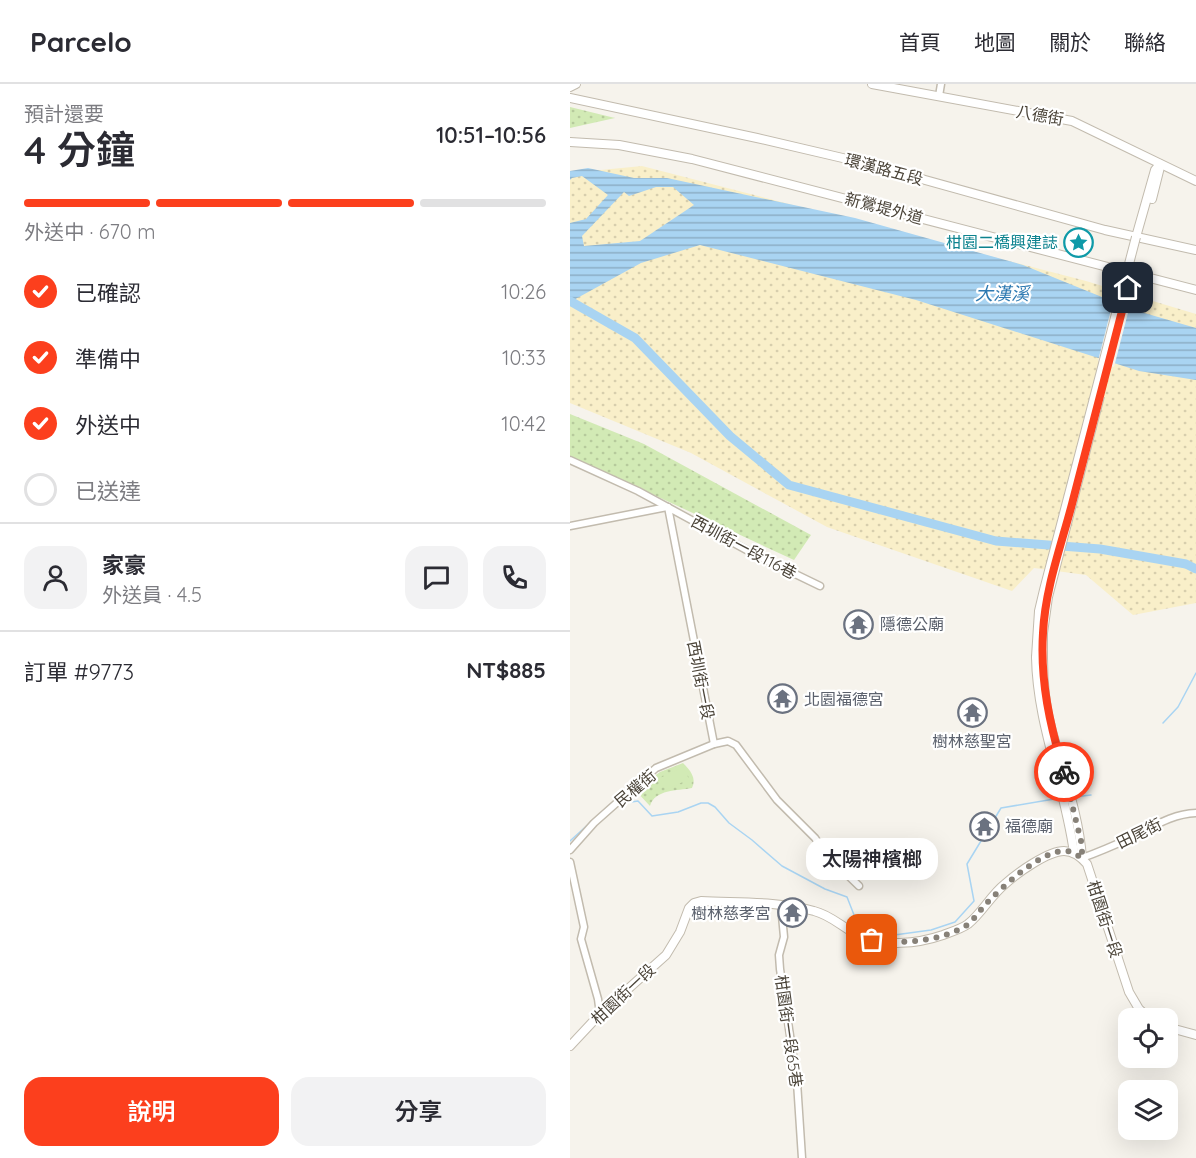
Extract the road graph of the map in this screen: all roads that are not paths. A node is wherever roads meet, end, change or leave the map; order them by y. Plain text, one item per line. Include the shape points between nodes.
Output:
1 (576, 84) edge
2 (872, 84) edge
3 (941, 84) edge
4 (570, 87) edge
5 (939, 96) junction
6 (570, 98) edge
7 (570, 142) edge
8 (1160, 164) junction
9 (1196, 181) edge
10 (1138, 238) junction
11 (1196, 250) edge
12 (1196, 290) edge
13 (570, 460) edge
14 (668, 507) junction
15 (570, 526) edge
16 (820, 586) dead end
17 (1039, 657) junction
18 (714, 744) junction
19 (1196, 813) edge
20 (570, 850) edge
21 (1074, 852) junction
22 (1082, 858) junction
23 (570, 862) edge
24 (859, 886) dead end
25 (781, 905) junction
26 (1138, 1008) edge
27 (600, 1014) junction
28 (1178, 1030) edge
29 (1196, 1035) edge
30 (570, 1046) edge
31 (802, 1158) edge

1 - 4 street
2 - 5 street, 八德街
3 - 5 street
5 - 8 street, 八德街 via 1072,121
6 - 10 street, 環漢路五段 via 864,163
7 - 12 street, 新鶯堤外道 via 619,145 692,159
8 - 9 street, 八德街
8 - 10 street via 1155,170
10 - 11 street, 環漢路五段
10 - 17 street, bridge via 1046,581 1039,611
13 - 14 street, 西圳街一段116巷
14 - 15 street
14 - 16 street, 西圳街一段116巷
14 - 18 street, 西圳街一段
17 - 21 street via 1041,707
17 - 22 street via 1048,716 1082,845
18 - 20 street, 民權街 via 656,768
18 - 24 street via 728,741 736,745 777,800
19 - 22 street, 田尾街 via 1169,818
21 - 22 street, 柑園街一段
21 - 25 street, 柑園街一段 via 1056,852 1031,865 1005,884 968,924 920,940 872,940 817,911
22 - 26 street, 柑園街一段
23 - 27 street via 584,927 581,939
25 - 27 street, 柑園街一段 via 694,903 666,955
25 - 31 street, 柑園街一段65巷 via 784,937 780,969 797,1082
27 - 30 street, 柑園街一段
28 - 29 street

